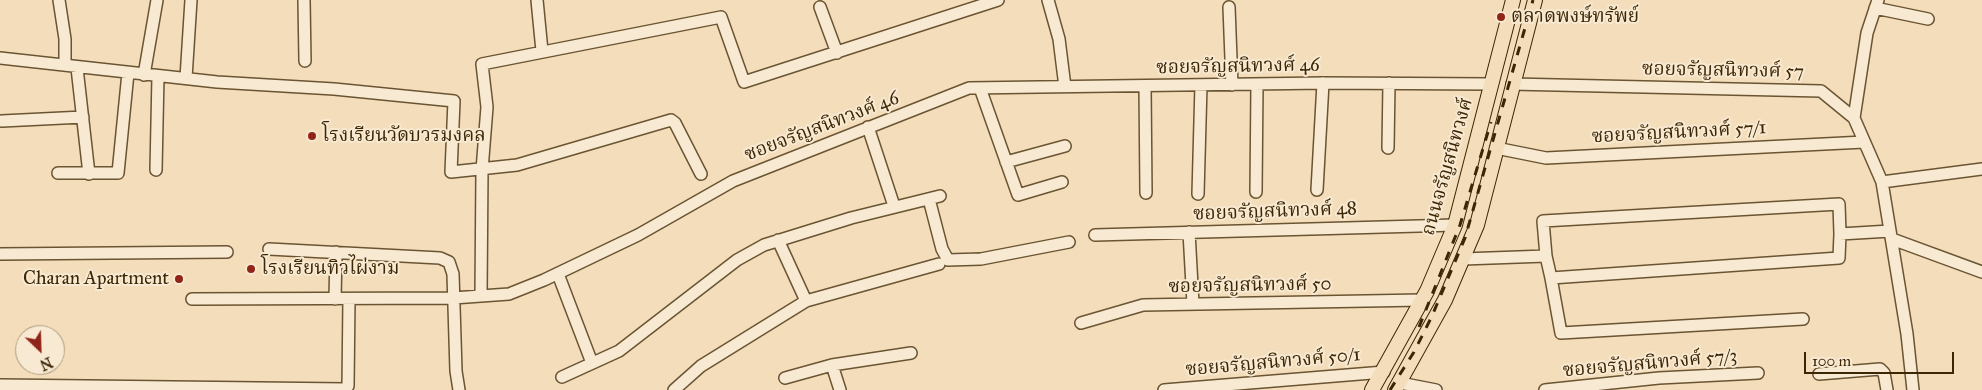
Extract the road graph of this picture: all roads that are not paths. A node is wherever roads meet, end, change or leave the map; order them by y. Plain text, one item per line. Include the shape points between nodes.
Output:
1 (60, 0) edge
2 (157, 0) edge
3 (190, 0) edge
4 (304, 0) edge
5 (537, 0) edge
6 (998, 0) edge
7 (1048, 0) edge
8 (1514, 0) edge
9 (1535, 0) edge
10 (1876, 4) edge
11 (820, 7) dead end
12 (1229, 7) dead end
13 (1928, 19) dead end
14 (542, 51) junction
15 (836, 53) junction
16 (0, 58) edge
17 (305, 61) dead end
18 (65, 65) junction
19 (77, 68) junction
20 (128, 73) junction
21 (144, 75) junction
22 (158, 76) junction
23 (186, 78) junction
24 (1323, 83) junction
25 (1389, 83) junction
26 (1232, 84) junction
27 (1257, 84) junction
28 (1490, 84) junction
29 (1512, 84) junction
30 (1201, 85) junction
31 (1145, 86) junction
32 (1065, 87) junction
33 (980, 88) junction
34 (82, 117) junction
35 (1854, 118) junction
36 (2, 122) dead end
37 (868, 128) junction
38 (1864, 142) junction
39 (1065, 146) dead end
40 (1388, 148) dead end
41 (1496, 148) junction
42 (1006, 162) junction
43 (1982, 169) edge
44 (156, 170) dead end
45 (482, 170) junction
46 (58, 173) dead end
47 (89, 174) junction
48 (702, 174) dead end
49 (1062, 182) dead end
50 (1882, 182) junction
51 (1317, 190) dead end
52 (1256, 192) dead end
53 (1146, 193) dead end
54 (1198, 194) dead end
55 (940, 196) dead end
56 (929, 199) junction
57 (894, 206) junction
58 (1454, 225) junction
59 (1189, 232) junction
60 (1840, 234) junction
61 (1096, 235) dead end
62 (1891, 235) junction
63 (778, 240) junction
64 (1069, 242) dead end
65 (269, 249) dead end
66 (227, 252) dead end
67 (336, 252) junction
68 (0, 254) edge
69 (1546, 256) junction
70 (1462, 259) junction
71 (939, 264) dead end
72 (1982, 272) edge
73 (558, 274) junction
74 (1551, 278) junction
75 (481, 295) junction
76 (452, 298) junction
77 (192, 299) dead end
78 (335, 299) junction
79 (349, 299) junction
80 (806, 300) junction
81 (1422, 300) junction
82 (1193, 304) junction
83 (1415, 314) junction
84 (1803, 319) dead end
85 (1434, 322) junction
86 (1081, 323) dead end
87 (911, 353) dead end
88 (592, 363) junction
89 (832, 365) junction
90 (1384, 372) junction
91 (1758, 373) dead end
92 (1819, 374) dead end
93 (562, 376) dead end
94 (785, 378) dead end
95 (0, 385) edge
96 (1398, 386) edge
97 (257, 389) edge
98 (1911, 389) edge
99 (459, 390) edge
100 (674, 390) edge
101 (840, 390) edge
102 (1164, 390) edge
103 (1372, 390) edge
104 (1436, 390) edge
105 (1545, 390) edge
106 (1887, 390) edge

1 - 18 street
2 - 21 street
3 - 23 street
4 - 17 street
5 - 14 street
6 - 15 street
7 - 32 street via 1059,39
8 - 28 main road, ถนนจรัญสนิทวงศ์
9 - 29 main road, ถนนจรัญสนิทวงศ์
10 - 13 street
10 - 35 street
11 - 15 street
12 - 26 street
14 - 15 street via 721,17 744,82
14 - 45 street via 482,64 487,107
16 - 18 street
18 - 19 street
19 - 20 street
19 - 34 street
20 - 21 street
20 - 47 street via 118,173
21 - 22 street
22 - 23 street
22 - 44 street
23 - 45 street via 454,101 451,172
24 - 25 street, ซอยจรัญสนิทวงศ์ 46
24 - 27 street, ซอยจรัญสนิทวงศ์ 46
24 - 51 street
25 - 28 street, ซอยจรัญสนิทวงศ์ 46
25 - 40 street
26 - 27 street, ซอยจรัญสนิทวงศ์ 46
26 - 30 street, ซอยจรัญสนิทวงศ์ 46
27 - 52 street
28 - 58 main road, ถนนจรัญสนิทวงศ์
29 - 35 street, ซอยจรัญสนิทวงศ์ 57 via 1820,91
29 - 41 main road, ถนนจรัญสนิทวงศ์
30 - 31 street, ซอยจรัญสนิทวงศ์ 46
30 - 54 street
31 - 32 street, ซอยจรัญสนิทวงศ์ 46
31 - 53 street
32 - 33 street, ซอยจรัญสนิทวงศ์ 46
33 - 37 street, ซอยจรัญสนิทวงศ์ 46 via 969,88
33 - 42 street
34 - 36 street
34 - 47 street
35 - 38 street, ซอยจรัญสนิทวงศ์ 57
37 - 57 street
37 - 73 street, ซอยจรัญสนิทวงศ์ 46 via 733,180 638,235
38 - 41 street, ซอยจรัญสนิทวงศ์ 57/1 via 1546,158
38 - 50 street, ซอยจรัญสนิทวงศ์ 57
39 - 42 street
41 - 70 main road, ถนนจรัญสนิทวงศ์ via 1477,225
42 - 49 street via 1018,194
43 - 50 street
45 - 48 street via 516,166 671,120
45 - 75 street
46 - 47 street
50 - 62 street, ซอยจรัญสนิทวงศ์ 57
55 - 56 street
56 - 57 street
56 - 64 street via 948,260 982,259
57 - 63 street
58 - 59 street, ซอยจรัญสนิทวงศ์ 48
58 - 81 main road, ถนนจรัญสนิทวงศ์
59 - 61 street, ซอยจรัญสนิทวงศ์ 48
59 - 82 street
60 - 62 street
60 - 69 street via 1839,204 1544,221
60 - 74 street via 1839,258
62 - 72 street
62 - 98 street, ซอยจรัญสนิทวงศ์ 57
63 - 80 street
63 - 88 street via 737,260 619,351
65 - 67 street
66 - 68 street
67 - 76 street via 440,258 449,262
67 - 78 street
69 - 70 street
69 - 74 street
70 - 85 main road, ถนนจรัญสนิทวงศ์
71 - 80 street
73 - 75 street, ซอยจรัญสนิทวงศ์ 46 via 509,294
73 - 88 street
74 - 84 street via 1561,333
75 - 76 street, ซอยจรัญสนิทวงศ์ 46
76 - 79 street, ซอยจรัญสนิทวงศ์ 46
76 - 99 street
77 - 78 street, ซอยจรัญสนิทวงศ์ 46
78 - 79 street, ซอยจรัญสนิทวงศ์ 46
79 - 97 street via 347,388
80 - 100 street via 701,366
81 - 82 street, ซอยจรัญสนิทวงศ์ 50
81 - 83 main road, ถนนจรัญสนิทวงศ์
82 - 86 street, ซอยจรัญสนิทวงศ์ 50 via 1143,305
83 - 85 main road
83 - 90 main road, ถนนจรัญสนิทวงศ์
85 - 96 main road, ถนนจรัญสนิทวงศ์
87 - 89 street
88 - 93 street
89 - 94 street
89 - 101 street
90 - 102 street, ซอยจรัญสนิทวงศ์ 50/1
90 - 103 main road, ถนนจรัญสนิทวงศ์
91 - 105 street, ซอยจรัญสนิทวงศ์ 57/3 via 1659,378
92 - 106 street via 1880,368
95 - 97 street
96 - 104 street

